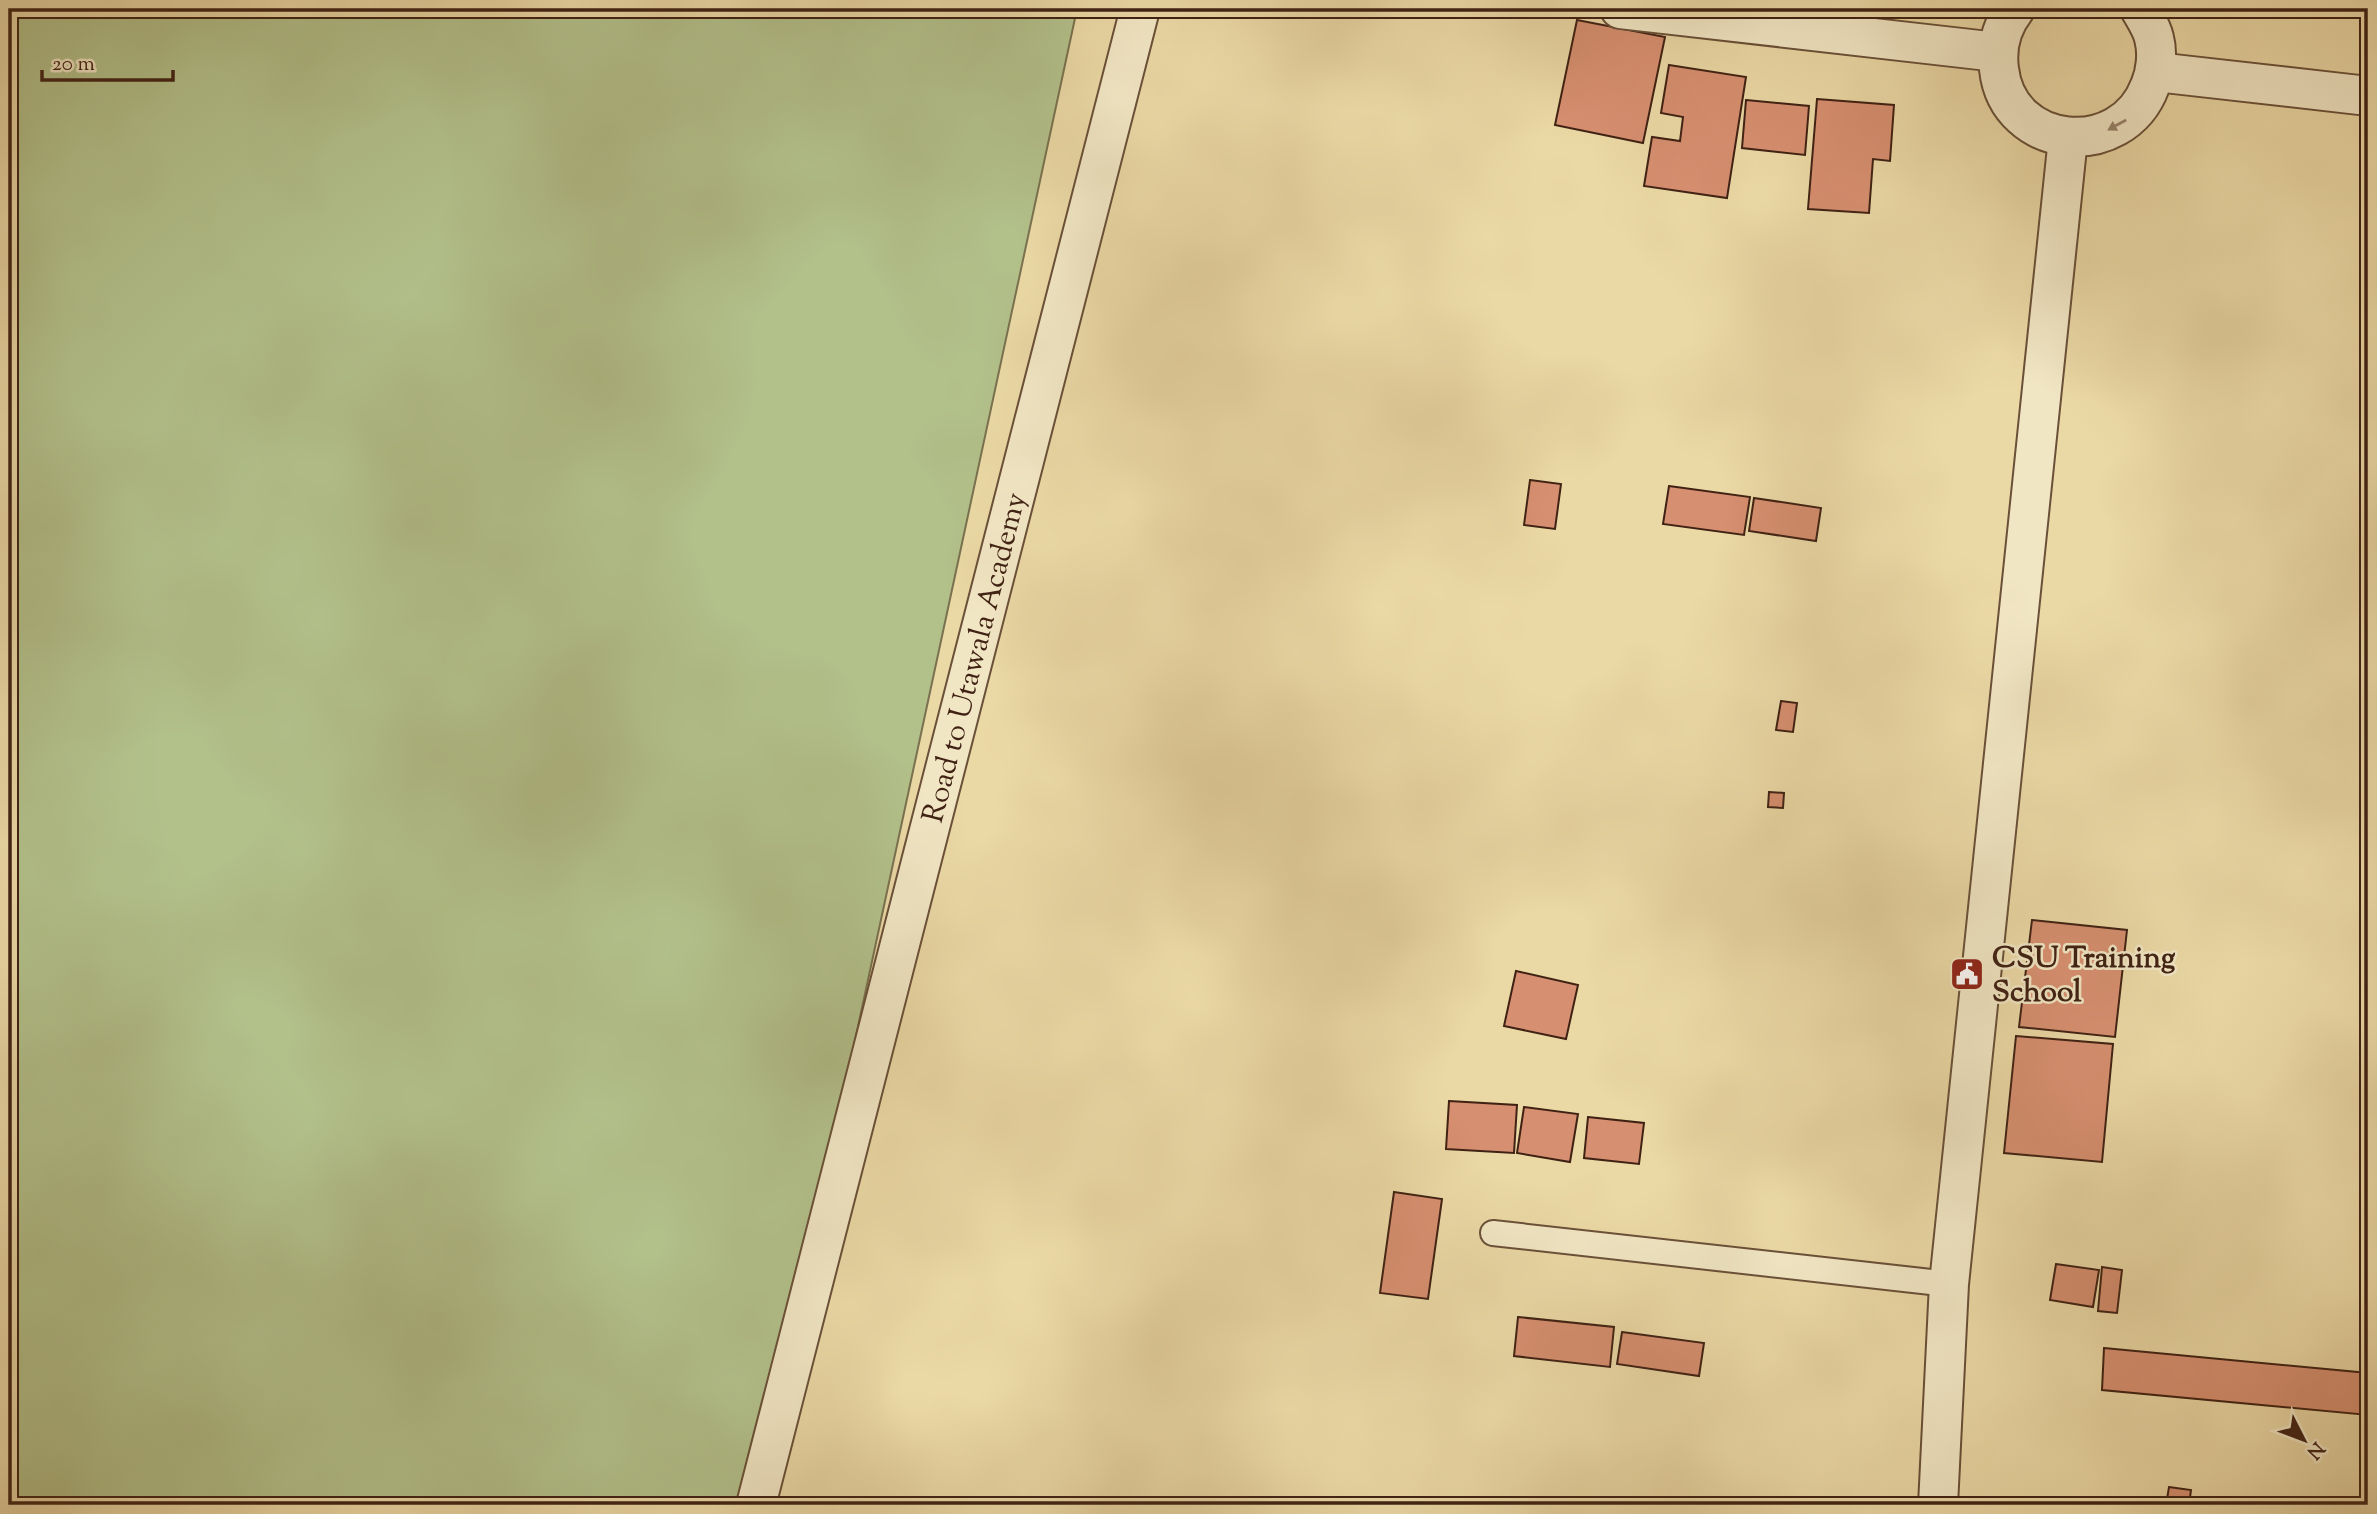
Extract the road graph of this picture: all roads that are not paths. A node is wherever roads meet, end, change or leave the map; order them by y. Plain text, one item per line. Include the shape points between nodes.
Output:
1 (1140, 9) edge
2 (1620, 9) edge
3 (2015, 9) edge
4 (2140, 9) edge
5 (1997, 52) junction
6 (2155, 72) junction
7 (2368, 96) edge
8 (2068, 138) junction
9 (1493, 1233) dead end
10 (1949, 1284) junction
11 (756, 1505) edge
12 (1938, 1505) edge

1 - 11 street, Road to Utawala Academy
2 - 5 street
3 - 5 street via 2005,22
4 - 6 street via 2154,38
5 - 8 street via 2000,83 2015,110 2039,129
6 - 7 street
6 -> 8 street via 2145,100 2125,122 2098,135
8 - 10 street
9 - 10 lane
10 - 12 street

